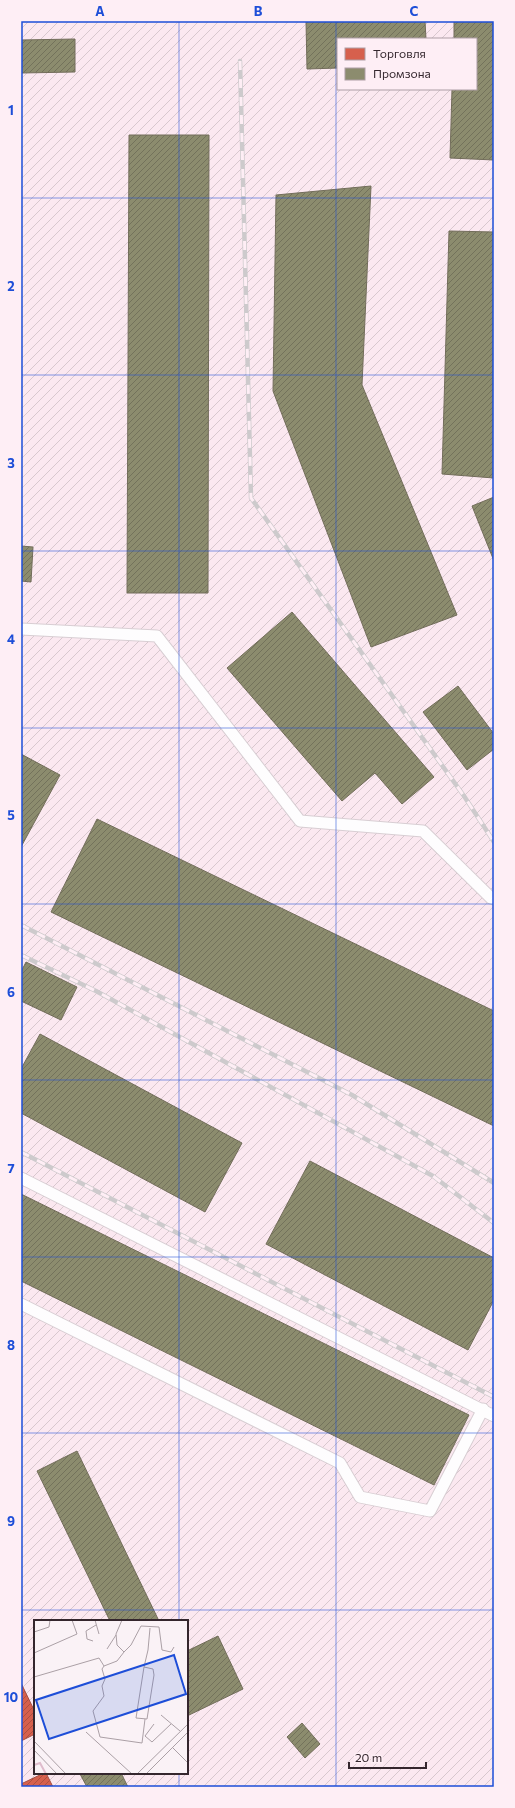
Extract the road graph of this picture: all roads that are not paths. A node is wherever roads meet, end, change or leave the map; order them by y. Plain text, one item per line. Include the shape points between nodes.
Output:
1 (21, 629) edge
2 (494, 899) edge
3 (21, 1178) edge
4 (21, 1304) edge
5 (483, 1409) junction
6 (494, 1416) edge

1 - 2 lane via 156,636 300,821 423,831
3 - 5 lane
4 - 5 lane via 340,1463 360,1497 430,1511
5 - 6 lane

